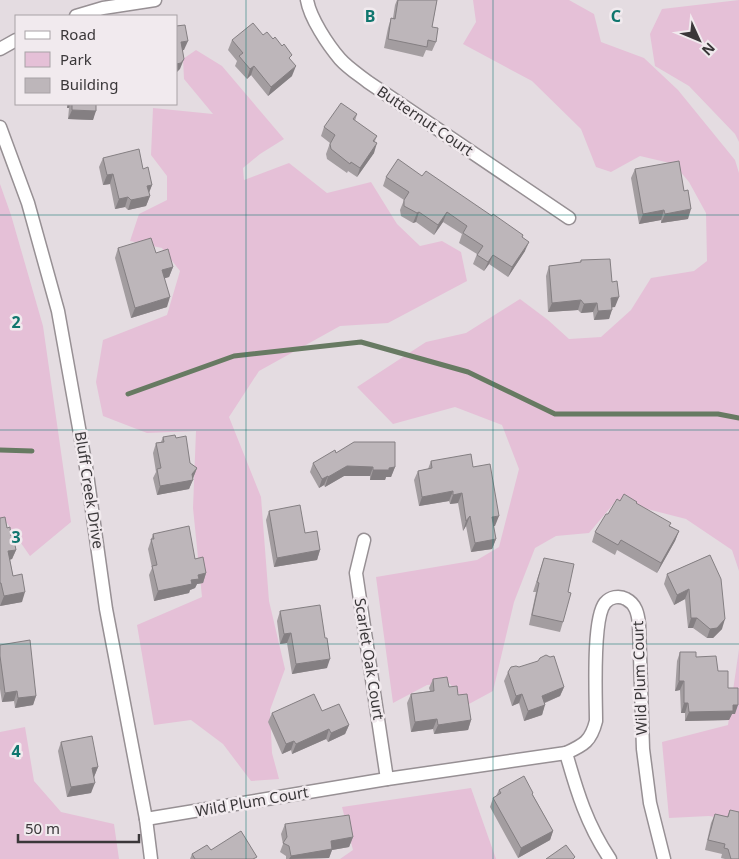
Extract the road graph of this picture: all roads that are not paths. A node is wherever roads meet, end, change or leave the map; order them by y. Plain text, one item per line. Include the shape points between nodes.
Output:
1 (155, 0) edge
2 (307, 0) edge
3 (79, 15) edge
4 (15, 41) edge
5 (0, 49) edge
6 (0, 127) edge
7 (570, 218) dead end
8 (364, 540) dead end
9 (566, 753) junction
10 (387, 779) junction
11 (146, 819) junction
12 (151, 859) edge
13 (610, 859) edge
14 (664, 859) edge

1 - 3 street
2 - 7 street, Butternut Court via 322,34 340,59 368,82
4 - 5 street
6 - 11 street, Bluff Creek Drive via 28,203 58,311 86,467 106,609
8 - 10 street, Scarlet Oak Court via 356,573
9 - 10 street, Wild Plum Court
9 - 13 street via 579,799 592,830
9 - 14 street, Wild Plum Court via 584,744 594,731 600,612 605,602 615,596 624,598 633,603 639,624 643,749 650,803
10 - 11 street, Wild Plum Court
11 - 12 street, Bluff Creek Drive

